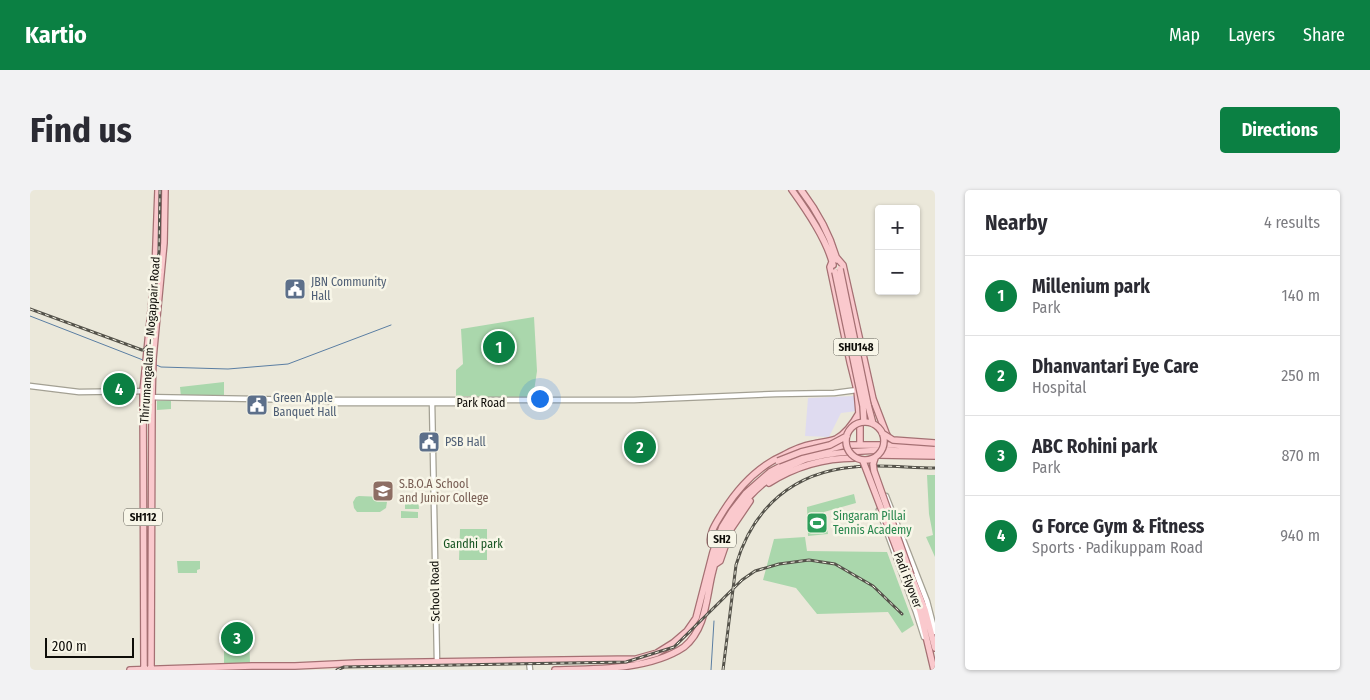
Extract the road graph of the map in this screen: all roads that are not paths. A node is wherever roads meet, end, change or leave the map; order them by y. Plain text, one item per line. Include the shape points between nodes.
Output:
1 (158, 190) edge
2 (165, 190) edge
3 (792, 190) edge
4 (801, 190) edge
5 (835, 260) junction
6 (837, 270) junction
7 (149, 360) junction
8 (30, 386) edge
9 (857, 390) junction
10 (143, 394) junction
11 (152, 394) junction
12 (872, 399) junction
13 (432, 401) junction
14 (858, 401) junction
15 (859, 413) junction
16 (864, 422) junction
17 (874, 424) junction
18 (882, 433) junction
19 (847, 436) junction
20 (822, 442) junction
21 (935, 443) edge
22 (860, 445) junction
23 (895, 446) junction
24 (935, 448) edge
25 (824, 451) junction
26 (935, 452) edge
27 (877, 456) junction
28 (935, 456) edge
29 (855, 458) junction
30 (863, 460) junction
31 (712, 542) junction
32 (713, 552) junction
33 (714, 565) junction
34 (932, 641) edge
35 (529, 661) junction
36 (437, 662) junction
37 (295, 666) junction
38 (174, 669) edge
39 (130, 670) edge
40 (144, 670) edge
41 (151, 670) edge
42 (260, 670) edge
43 (530, 670) edge
44 (555, 670) edge
45 (934, 670) edge

1 - 7 main road, Thirumangalam – Mogappair Road / SH112
2 - 7 main road, Thirumangalam – Mogappair Road / SH112 via 164,243
3 - 5 main road, SHU148
4 - 5 main road, SHU148 via 817,212
5 - 6 main road, SHU148
5 - 9 main road via 830,267
5 - 12 main road via 843,265
6 - 16 main road, SHU148, bridge
6 - 17 main road, SHU148, bridge
7 - 10 main road, Thirumangalam – Mogappair Road / SH112
7 - 11 main road, Thirumangalam – Mogappair Road / SH112 via 153,367
8 - 10 street, Park Road via 79,392
9 - 13 street, Park Road via 634,400
9 - 14 main road
10 - 11 street, Park Road
10 - 40 main road, Thirumangalam – Mogappair Road / SH112
11 - 13 street, Park Road via 329,401
11 - 41 main road, Thirumangalam – Mogappair Road / SH112
12 - 14 main road
12 - 23 main road
13 - 36 street, School Road
14 - 15 main road
15 - 20 main road via 841,436
15 - 22 main road
16 - 17 main road, bridge
16 - 19 main road, bridge via 853,426
17 - 18 main road, SHU148, bridge
18 - 21 main road, bridge via 893,440
18 - 27 main road, Padi Flyover, bridge via 884,442
19 - 29 main road, bridge via 847,448
19 - 31 main road, bridge via 830,445 787,456 760,472 730,505
20 - 25 main road
20 - 31 main road via 784,455 754,474 720,517 713,529
22 - 23 main road, SH2
22 - 25 main road, SH2
23 - 24 main road, SH2
25 - 32 main road, SH2 via 783,464 746,493 722,527
26 - 33 main road, SH2 via 900,450 835,454 805,460 777,473 735,514
27 - 28 main road
27 - 30 main road, bridge
27 - 34 main road, Padi Flyover, bridge via 874,471 925,610
29 - 30 main road, bridge
29 - 33 main road via 834,458 804,465 766,485 738,518 720,561
30 - 34 main road, Padi Flyover, bridge
31 - 32 main road
32 - 35 main road, SH2 via 696,618 687,631 657,653 636,659
33 - 44 main road, SH2 via 705,612 696,632 685,646 670,656 631,668
34 - 34 street via 925,642 870,486 880,482 927,601
34 - 45 main road
35 - 36 main road, SH2
35 - 43 street
36 - 37 main road, SH2
37 - 38 main road
37 - 42 main road, SH2 via 291,669
38 - 41 main road
39 - 40 main road
40 - 41 main road

